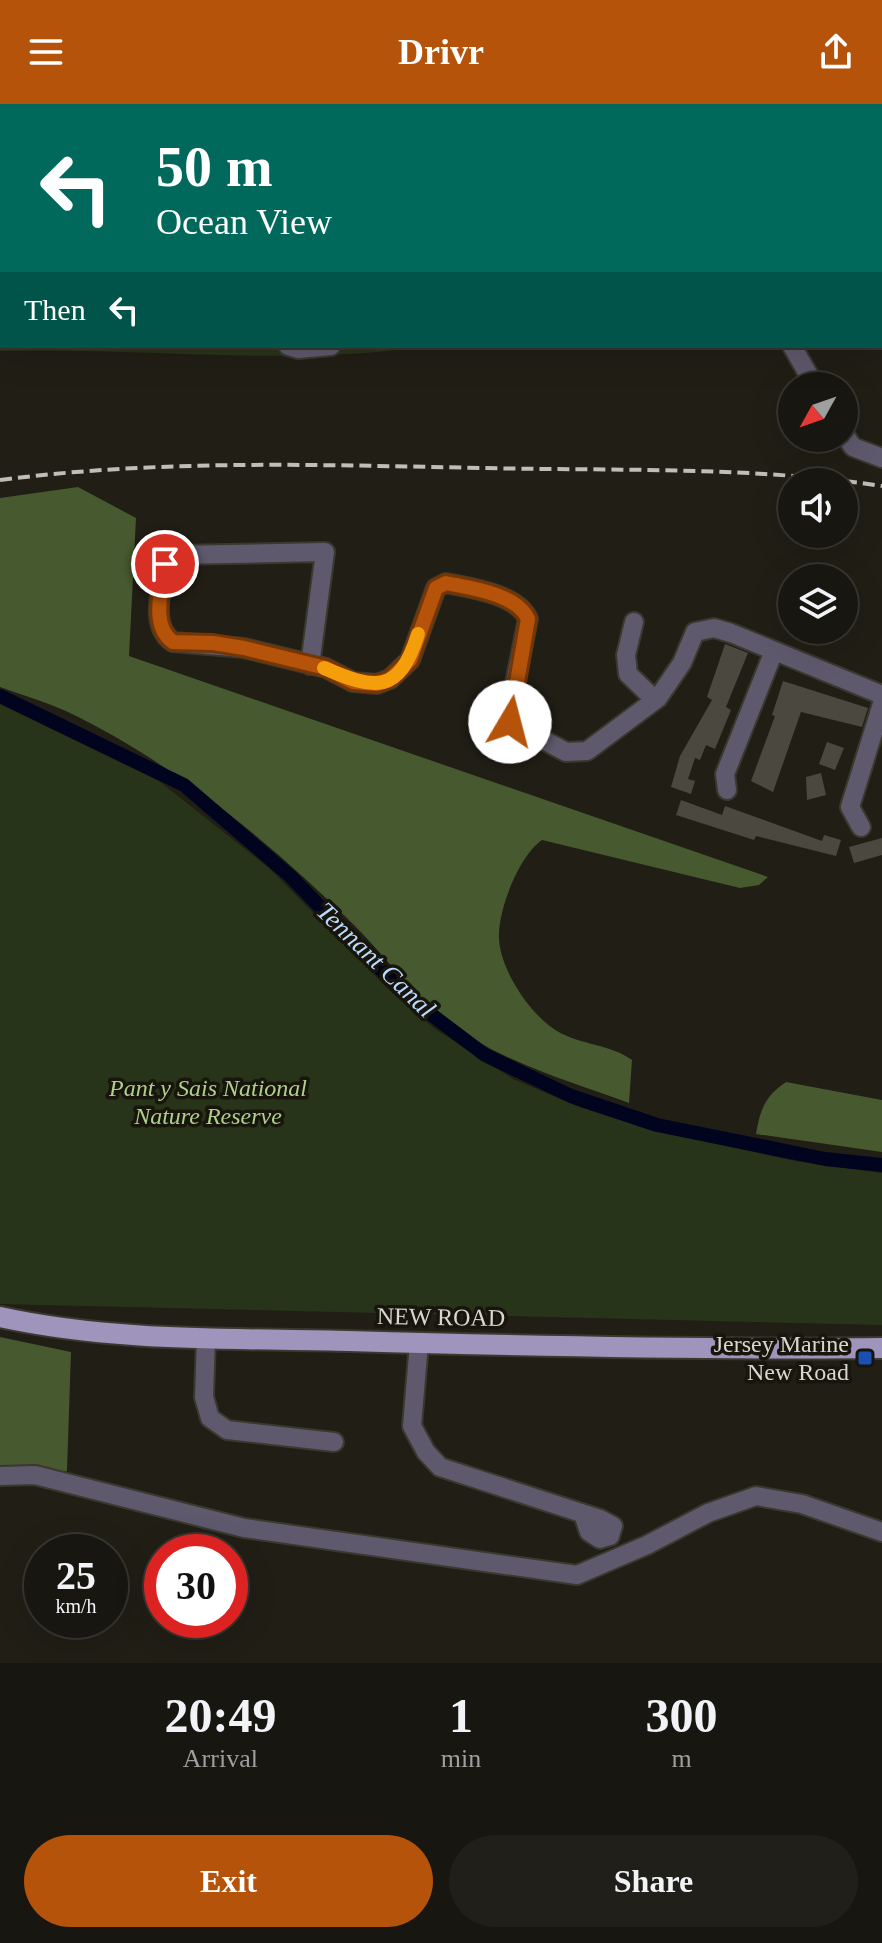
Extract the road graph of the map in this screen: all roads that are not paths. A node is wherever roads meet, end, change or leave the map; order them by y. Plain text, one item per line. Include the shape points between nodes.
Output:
1 (793, 348) edge
2 (807, 372) edge
3 (858, 449) edge
4 (882, 458) edge
5 (634, 622) dead end
6 (774, 651) junction
7 (310, 665) junction
8 (882, 695) edge
9 (655, 700) junction
10 (882, 704) edge
11 (720, 778) dead end
12 (850, 807) junction
13 (832, 814) dead end
14 (861, 827) dead end
15 (0, 1317) edge
16 (206, 1338) junction
17 (419, 1343) junction
18 (882, 1348) edge
19 (323, 1435) dead end
20 (0, 1476) edge
21 (583, 1514) dead end
22 (882, 1532) edge

1 - 2 street
3 - 4 street
5 - 9 street via 626,655 628,674
6 - 8 street
6 - 9 street via 704,628 695,632 682,663
6 - 11 street
7 - 7 street via 244,648 166,638 159,618 161,562 175,555 325,552
7 - 9 street via 365,684 390,679 410,660 430,597 446,583 509,600 524,611 528,619 509,712 510,722 526,732 566,752 587,751
10 - 12 street
12 - 13 street
12 - 14 street
15 - 16 main road, NEW ROAD via 57,1330
16 - 17 main road, NEW ROAD
16 - 19 street via 204,1397 210,1418 227,1430
17 - 18 main road, NEW ROAD
17 - 21 street via 412,1426 440,1467
20 - 22 street via 35,1475 244,1528 577,1575 756,1496 802,1504

